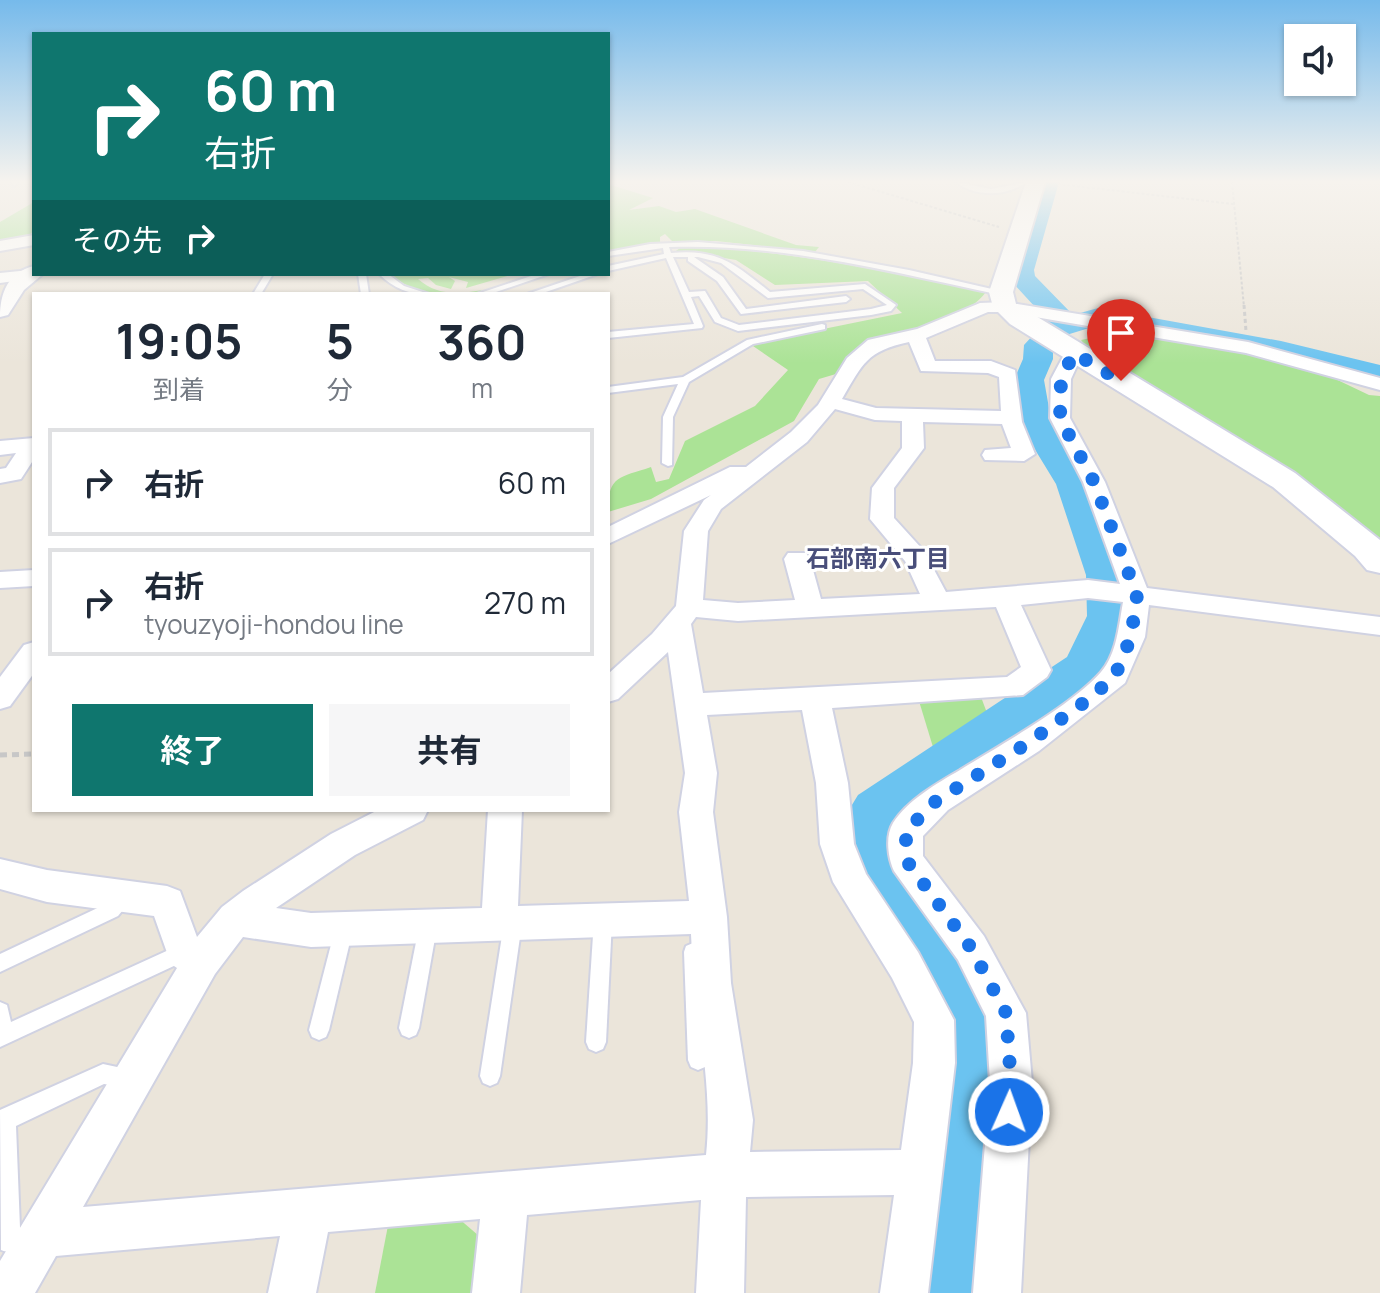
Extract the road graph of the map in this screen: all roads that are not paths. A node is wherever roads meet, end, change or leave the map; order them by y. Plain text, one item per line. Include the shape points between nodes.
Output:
1 (21, 242) edge
2 (1017, 242) edge
3 (665, 245) junction
4 (0, 246) edge
5 (683, 255) junction
6 (668, 256) junction
7 (610, 257) edge
8 (610, 268) edge
9 (32, 274) edge
10 (385, 276) edge
11 (539, 276) edge
12 (557, 276) edge
13 (588, 276) edge
14 (0, 278) edge
15 (402, 291) edge
16 (487, 292) edge
17 (511, 292) edge
18 (537, 292) edge
19 (685, 295) junction
20 (846, 299) dead end
21 (1003, 300) junction
22 (1, 306) edge
23 (848, 316) junction
24 (1066, 327) junction
25 (610, 335) edge
26 (916, 335) junction
27 (686, 380) junction
28 (1380, 384) edge
29 (610, 390) edge
30 (831, 402) junction
31 (912, 418) junction
32 (1011, 418) junction
33 (32, 444) edge
34 (32, 446) edge
35 (0, 448) edge
36 (779, 454) junction
37 (993, 455) dead end
38 (668, 463) dead end
39 (0, 476) edge
40 (610, 536) edge
41 (797, 559) dead end
42 (1380, 562) edge
43 (32, 578) edge
44 (0, 580) edge
45 (1137, 595) junction
46 (1005, 598) junction
47 (935, 602) junction
48 (810, 608) junction
49 (683, 615) junction
50 (1380, 626) edge
51 (32, 657) edge
52 (615, 680) edge
53 (0, 698) edge
54 (815, 698) junction
55 (692, 705) junction
56 (407, 812) edge
57 (505, 812) edge
58 (0, 874) edge
59 (124, 898) junction
60 (700, 917) junction
61 (235, 919) junction
62 (603, 920) junction
63 (506, 924) junction
64 (428, 926) junction
65 (344, 929) junction
66 (193, 957) junction
67 (0, 963) edge
68 (0, 1012) edge
69 (409, 1028) dead end
70 (319, 1030) dead end
71 (1, 1036) edge
72 (596, 1042) dead end
73 (698, 1060) dead end
74 (490, 1076) dead end
75 (133, 1079) junction
76 (2, 1120) edge
77 (920, 1172) junction
78 (728, 1175) junction
79 (506, 1192) junction
80 (4, 1206) edge
81 (309, 1210) junction
82 (41, 1234) junction
83 (8, 1293) edge
84 (292, 1293) edge
85 (496, 1293) edge
86 (720, 1293) edge
87 (904, 1293) edge
88 (997, 1293) edge

1 - 4 street
2 - 21 main road
3 - 6 lane
3 - 7 lane
3 - 21 lane via 772,251
5 - 6 lane
5 - 20 lane via 710,269 744,312
5 - 23 lane via 723,260 768,295 865,286 892,305
6 - 8 lane
6 - 19 lane
9 - 14 street
9 - 22 street
10 - 15 lane
11 - 16 lane
12 - 17 lane
13 - 18 lane
19 - 23 lane via 702,293 718,320 738,328
19 - 25 lane via 699,326
21 - 24 main road
21 - 26 street
23 - 27 lane via 820,328 750,342
24 - 28 street via 1248,348
24 - 42 main road via 1284,480
24 - 45 street via 1060,418 1094,482
26 - 30 street via 875,344 854,362
26 - 32 street via 928,367 991,367 1008,374
27 - 29 lane
27 - 38 lane via 668,417
30 - 31 street
30 - 36 street
31 - 32 street
31 - 47 street via 913,448 883,488 882,519 917,557
32 - 37 street via 1024,454
33 - 35 street
34 - 39 street via 13,474
36 - 40 street
36 - 49 street via 712,505 696,531
41 - 48 street
43 - 44 street
45 - 46 street via 1088,589
45 - 50 street
45 - 88 street via 1131,637 1115,676 1028,743 936,801 906,831 906,860 971,948 1006,1013 1011,1082
46 - 47 street
46 - 54 street via 1037,670 1013,687
47 - 48 street
48 - 49 street
49 - 52 street
49 - 55 street
51 - 53 street
54 - 55 street
54 - 77 street via 832,783 837,844 851,882 934,1020
55 - 60 street via 701,773 696,812
56 - 61 street via 300,873
57 - 63 street
58 - 59 street
59 - 66 street via 167,902
59 - 67 lane via 112,910
60 - 62 street
60 - 73 lane
60 - 78 street via 731,1120
61 - 65 street via 311,930
61 - 66 street
62 - 63 street
62 - 72 lane
63 - 64 street
63 - 74 lane
64 - 65 street
64 - 69 lane
65 - 70 lane
66 - 71 lane
66 - 75 street
68 - 71 lane
75 - 76 lane via 103,1074
75 - 82 street
76 - 80 lane
77 - 78 street
77 - 87 street
78 - 79 street
78 - 86 street
79 - 81 street
79 - 85 street
80 - 82 lane via 9,1242
81 - 82 street
81 - 84 street
82 - 83 street

